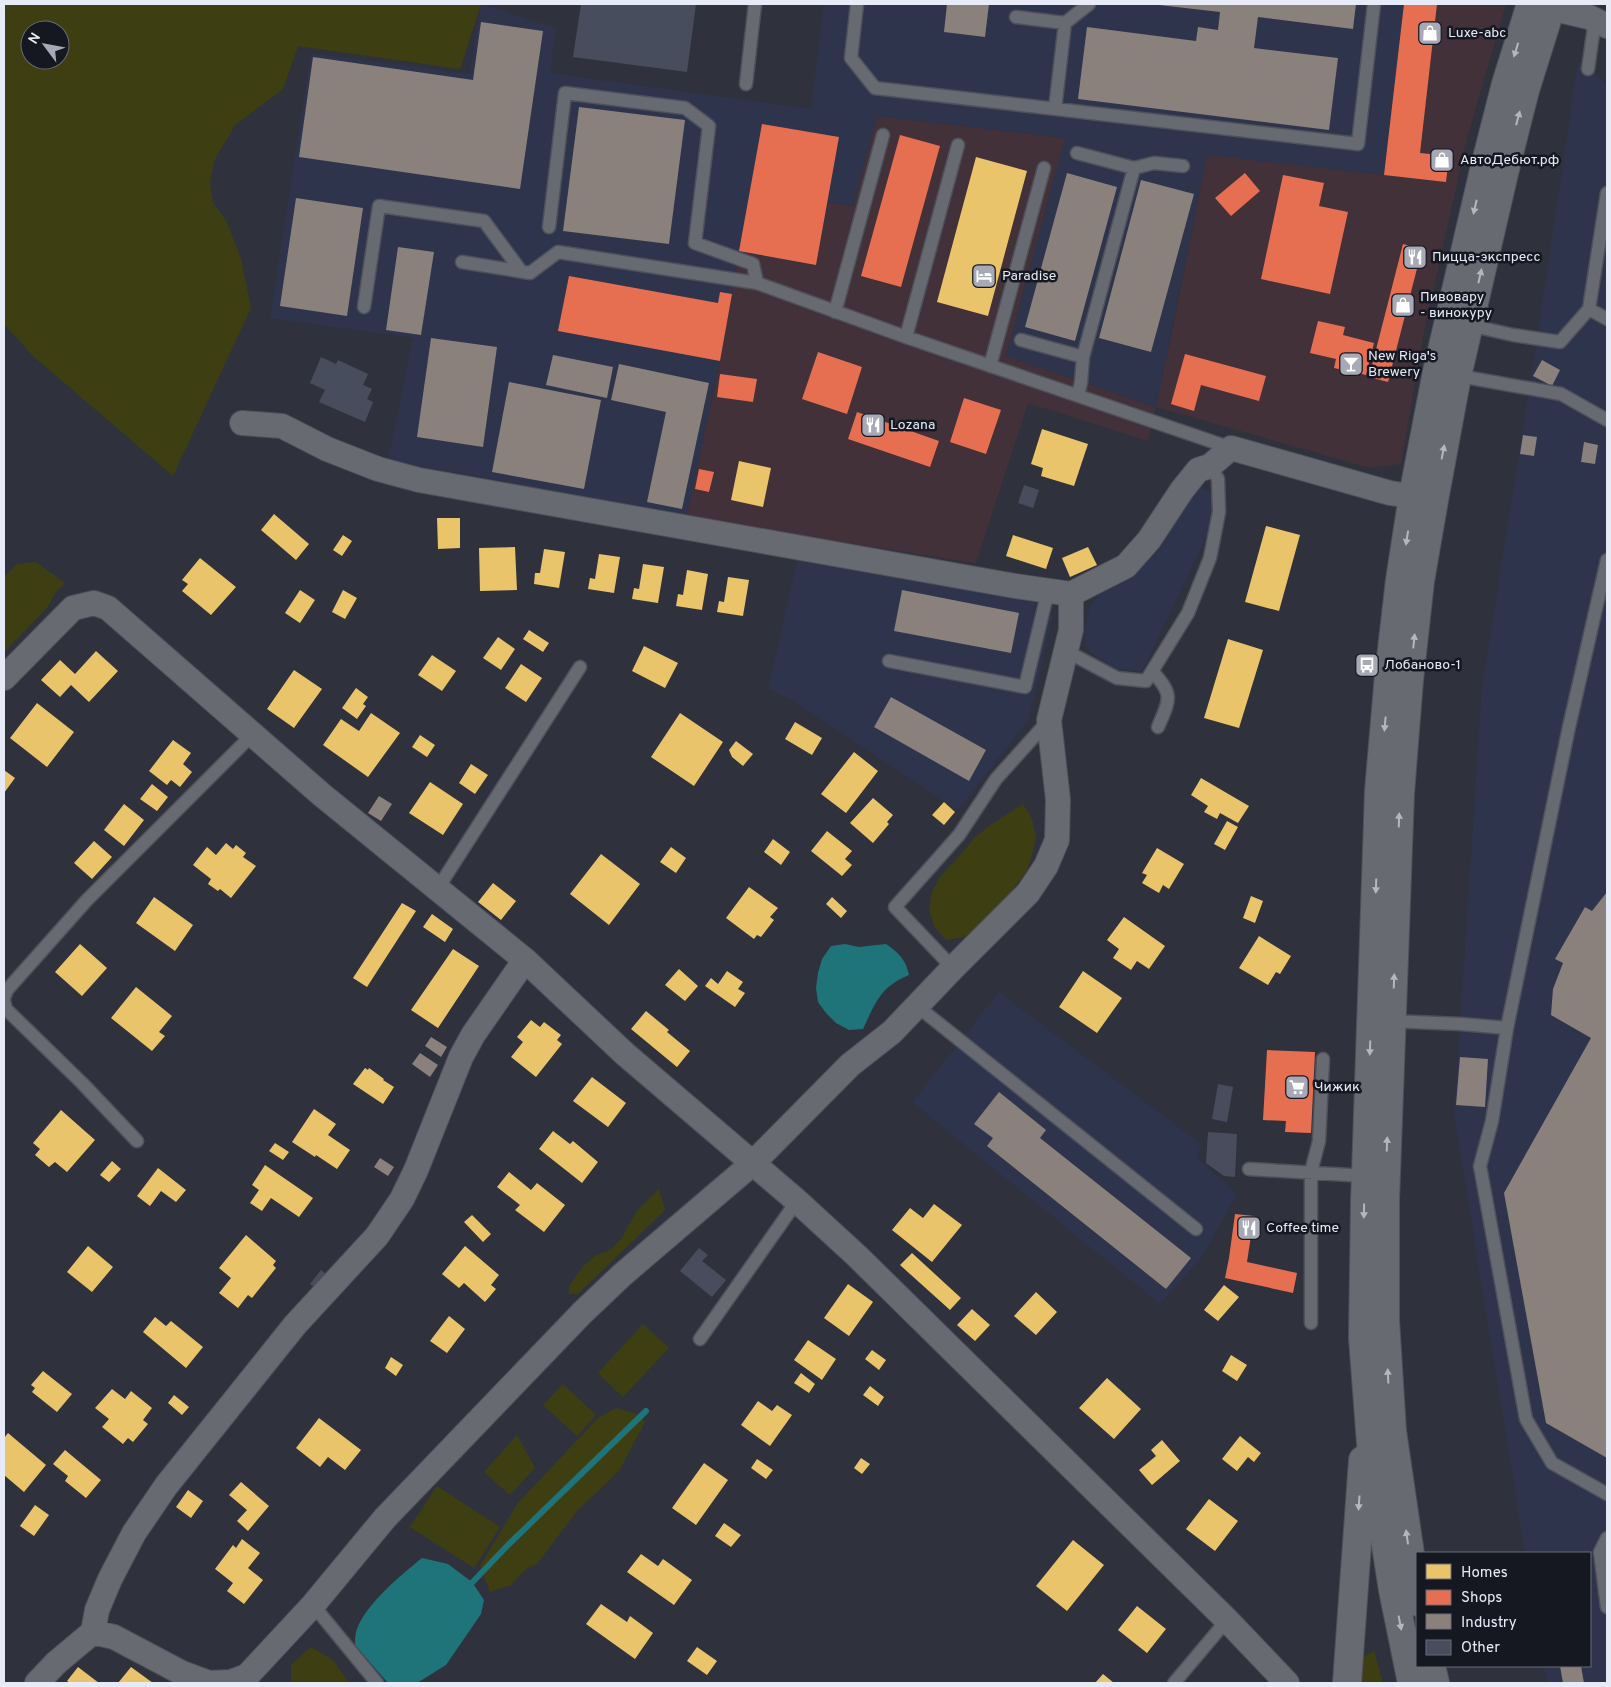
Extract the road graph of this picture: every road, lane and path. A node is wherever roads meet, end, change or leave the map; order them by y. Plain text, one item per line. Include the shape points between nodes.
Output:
1 (755, 4) edge
2 (857, 4) edge
3 (1089, 4) edge
4 (1374, 4) edge
5 (1541, 5) edge
6 (1016, 17) dead end
7 (1597, 17) edge
8 (1065, 23) junction
9 (1588, 69) dead end
10 (746, 84) dead end
11 (1054, 109) junction
12 (883, 135) dead end
13 (958, 145) dead end
14 (1077, 153) dead end
15 (1183, 166) dead end
16 (1044, 168) dead end
17 (1134, 168) junction
18 (1607, 193) edge
19 (548, 227) dead end
20 (462, 262) dead end
21 (520, 271) junction
22 (756, 283) junction
23 (364, 307) dead end
24 (1589, 309) junction
25 (835, 312) junction
26 (1607, 319) edge
27 (1469, 325) junction
28 (906, 338) junction
29 (1021, 340) dead end
30 (1083, 357) junction
31 (990, 366) junction
32 (1447, 374) junction
33 (1078, 396) junction
34 (1607, 420) edge
35 (242, 423) dead end
36 (1231, 448) junction
37 (1210, 466) junction
38 (1424, 498) junction
39 (1607, 560) edge
40 (1059, 593) junction
41 (1066, 651) junction
42 (889, 661) dead end
43 (580, 667) dead end
44 (1152, 671) junction
45 (4, 678) edge
46 (1049, 720) junction
47 (1158, 727) dead end
48 (252, 735) junction
49 (438, 888) junction
50 (525, 960) junction
51 (953, 968) junction
52 (4, 999) edge
53 (917, 1006) junction
54 (1382, 1021) junction
55 (1506, 1028) junction
56 (1324, 1059) dead end
57 (137, 1141) dead end
58 (753, 1163) junction
59 (1249, 1169) dead end
60 (1311, 1172) junction
61 (1366, 1176) junction
62 (797, 1201) junction
63 (1196, 1229) dead end
64 (1311, 1323) dead end
65 (700, 1339) dead end
66 (1368, 1402) junction
67 (1607, 1494) edge
68 (1607, 1538) edge
69 (1408, 1592) edge
70 (1353, 1603) junction
71 (313, 1605) junction
72 (1607, 1607) edge
73 (1227, 1620) junction
74 (93, 1632) junction
75 (1431, 1667) edge
76 (37, 1683) edge
77 (377, 1683) edge
78 (1174, 1683) edge
79 (1287, 1683) edge
80 (1347, 1683) edge
81 (1412, 1683) edge
82 (1435, 1683) edge

1 - 10 lane
2 - 11 lane via 851,58 875,88
3 - 8 lane
4 - 11 lane via 1358,144
5 - 7 street
27 -> 5 main road via 1525,90
5 -> 32 main road via 1506,84 1487,156
6 - 8 lane
7 - 9 lane
8 - 11 lane
12 - 25 lane
13 - 28 lane
14 - 17 lane
15 - 17 lane via 1154,163
16 - 31 lane
17 - 30 lane
18 - 24 lane
19 - 22 lane via 565,93 686,108 709,126 695,243 753,264
20 - 21 lane
21 - 22 lane via 530,273 558,252
21 - 23 lane via 484,221 379,206
22 - 25 lane
24 - 26 lane
24 - 27 lane via 1560,342
25 - 28 lane
27 - 32 main road
28 - 31 lane
29 - 30 lane
30 - 33 lane
31 - 33 lane
32 - 34 lane via 1561,394
32 - 38 main road
33 - 36 lane
35 - 40 street via 282,426 378,469 419,480
36 - 37 street
36 - 38 street via 1390,493
37 - 40 street via 1198,470 1149,540 1126,566
37 - 44 lane via 1218,479 1219,512 1210,558 1188,614
38 - 54 main road via 1400,580 1379,791
39 - 55 lane
40 - 41 street via 1071,630
40 - 42 lane via 1025,687
41 - 44 lane via 1117,678 1146,681
41 - 46 street
43 - 49 lane
44 - 47 lane via 1165,685 1168,703
45 - 48 street via 73,608 94,603 120,617
46 - 51 street via 1058,800 1058,840 1028,893
46 - 51 lane via 996,779 959,834 895,907
48 - 49 street
48 - 52 lane via 88,900 7,990
49 - 50 street
50 - 58 street via 625,1054
50 - 74 street via 461,1057 402,1199 377,1236 295,1325 166,1486 134,1533 110,1579 97,1610
51 - 53 street
52 - 57 lane via 6,1008
53 - 58 street via 892,1032 850,1064
53 - 63 lane
54 - 55 lane
54 -> 61 main road
69 -> 54 main road via 1385,1320
55 - 67 lane via 1492,1121 1480,1166 1526,1419 1552,1463
56 - 60 lane via 1319,1141
58 - 62 street
58 - 71 street via 582,1313 385,1518
59 - 60 lane
60 - 61 lane
60 - 64 lane
61 -> 66 main road via 1363,1338
62 - 65 lane
62 - 73 street
66 - 69 main road via 1372,1456
66 -> 70 main road
68 - 72 lane via 1600,1552
69 - 70 main road via 1373,1595
69 -> 81 main road
70 - 80 main road
71 - 74 street via 247,1676 231,1682 210,1683 182,1673 114,1637
71 - 77 lane
73 - 78 lane
73 - 79 street
74 - 76 street
75 - 82 main road

